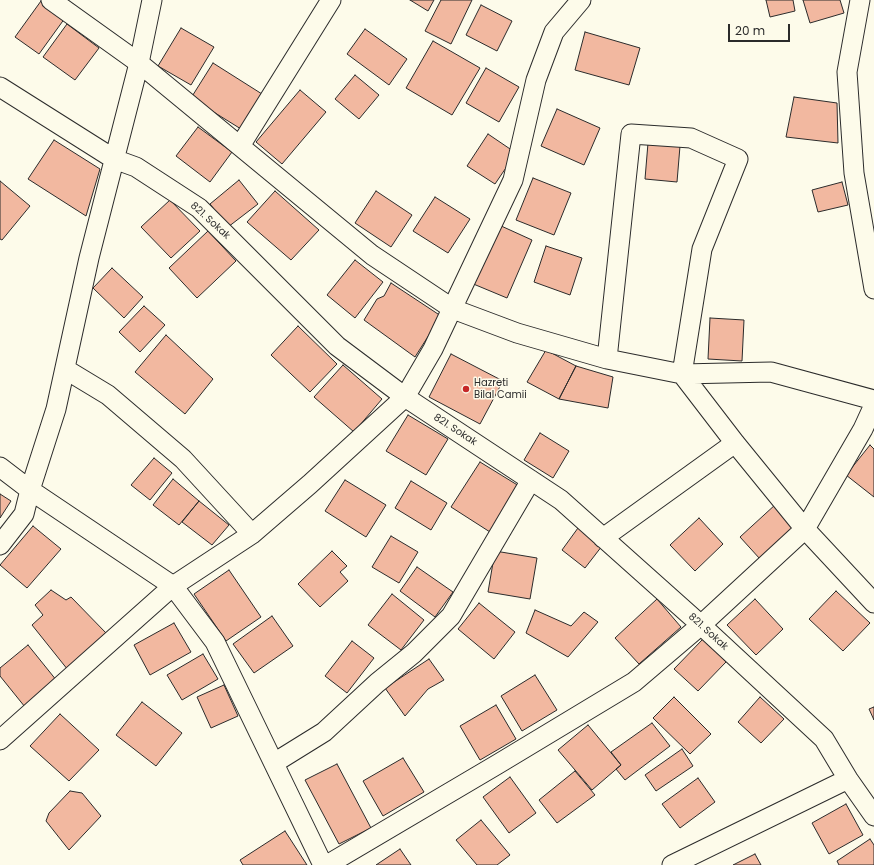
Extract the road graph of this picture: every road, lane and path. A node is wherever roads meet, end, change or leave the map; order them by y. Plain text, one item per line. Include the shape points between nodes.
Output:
1 (51, 0) edge
2 (152, 0) edge
3 (331, 0) edge
4 (581, 0) edge
5 (860, 0) edge
6 (139, 63) junction
7 (0, 87) edge
8 (240, 146) junction
9 (114, 159) junction
10 (874, 289) edge
11 (453, 309) junction
12 (608, 359) junction
13 (65, 369) junction
14 (682, 374) junction
15 (405, 397) junction
16 (874, 400) edge
17 (874, 405) edge
18 (736, 443) junction
19 (0, 467) edge
20 (531, 480) junction
21 (30, 490) junction
22 (805, 529) junction
23 (252, 534) junction
24 (603, 538) junction
25 (0, 545) edge
26 (173, 586) junction
27 (874, 603) edge
28 (701, 625) junction
29 (0, 740) edge
30 (274, 763) junction
31 (848, 779) junction
32 (874, 816) edge
33 (323, 865) edge
34 (326, 865) edge
35 (672, 865) edge

1 - 6 street
2 - 6 street
3 - 8 street
4 - 11 street via 554,32 536,80 513,180
5 - 10 street via 847,72 854,173
6 - 8 street
6 - 9 street
7 - 9 street, 821. Sokak
8 - 11 street via 372,255
9 - 13 street
9 - 15 street, 821. Sokak via 136,167 199,208 337,346
11 - 12 street via 517,333
11 - 15 street via 434,349
12 - 14 street
12 - 14 street via 631,134 691,138 738,159 702,249
13 - 21 street via 56,409
13 - 23 street via 108,395 183,459
14 - 16 street via 771,372
14 - 18 street
15 - 20 street, 821. Sokak
15 - 23 street
17 - 22 street via 863,429
18 - 22 street
18 - 24 street
19 - 21 street
20 - 24 street, 821. Sokak via 561,500
20 - 30 street via 451,616 414,653 324,732
21 - 25 street via 24,514
21 - 26 street
22 - 27 street
22 - 28 street
23 - 26 street
24 - 28 street, 821. Sokak
26 - 29 street
26 - 30 street via 215,642
28 - 31 street, 821. Sokak via 824,739
28 - 34 street via 634,682
30 - 33 street
31 - 32 street, 821. Sokak
31 - 35 street

